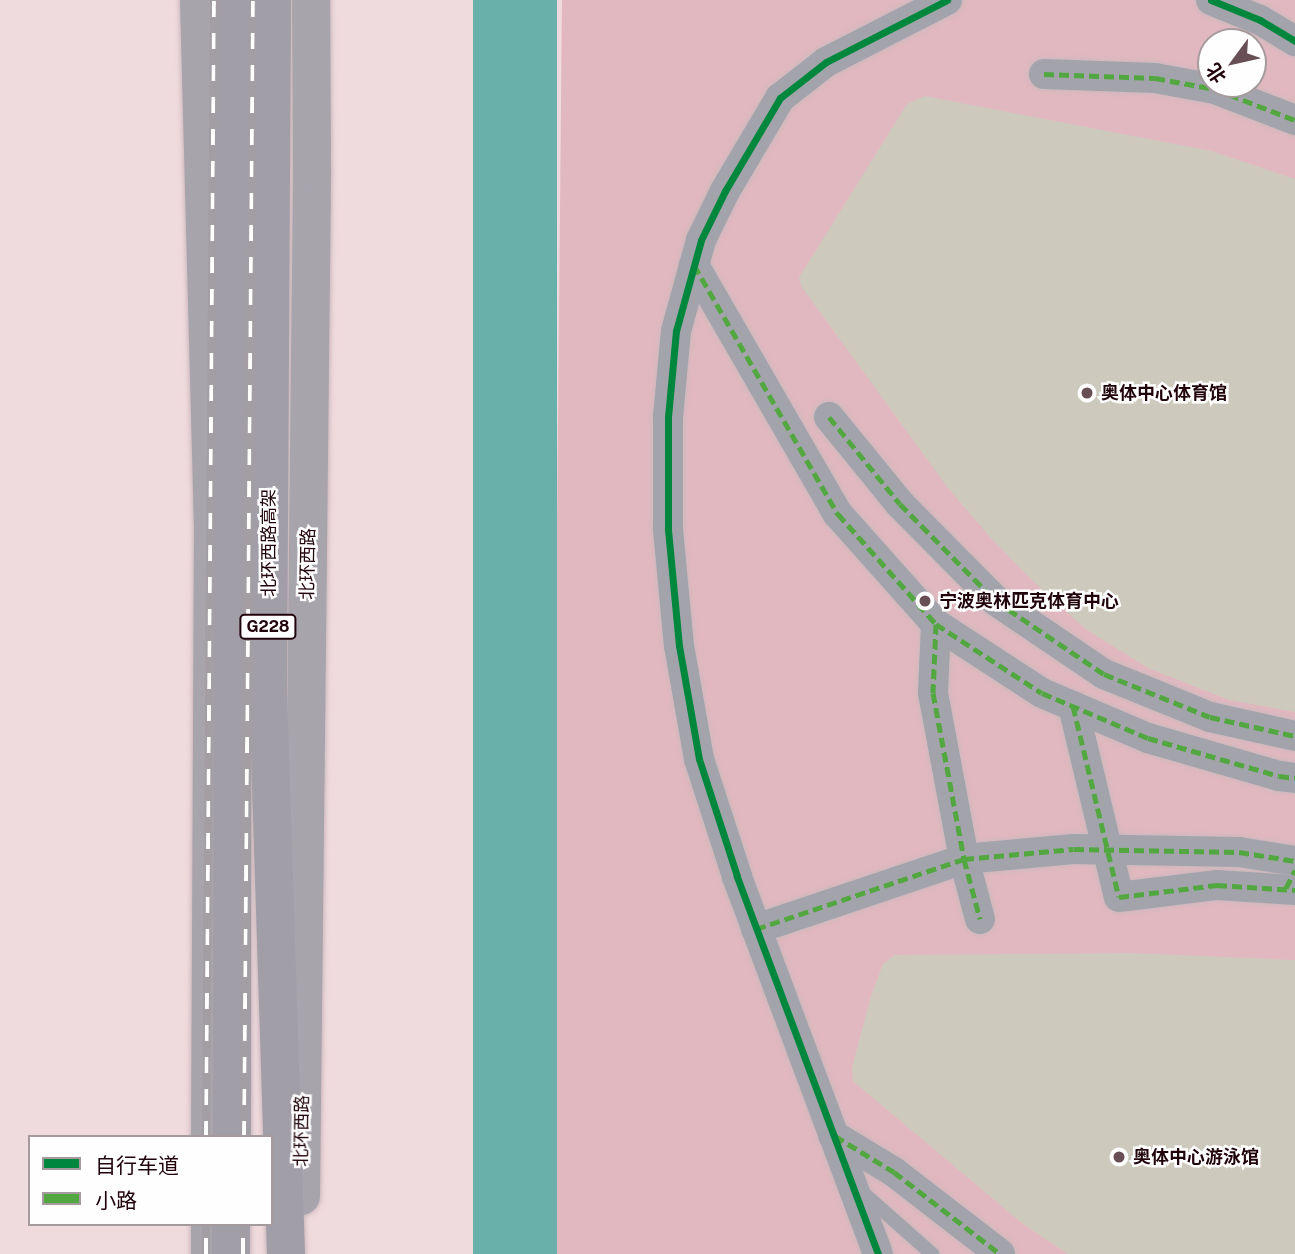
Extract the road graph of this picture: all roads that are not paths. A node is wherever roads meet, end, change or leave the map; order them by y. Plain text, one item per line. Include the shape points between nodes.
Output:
1 (199, 0) edge
2 (233, 0) edge
3 (272, 0) edge
4 (311, 0) edge
5 (947, 0) edge
6 (1211, 0) edge
7 (1295, 41) edge
8 (1044, 74) dead end
9 (1295, 120) edge
10 (694, 265) junction
11 (829, 417) dead end
12 (936, 624) junction
13 (1073, 706) junction
14 (1295, 736) edge
15 (1295, 778) edge
16 (1108, 850) junction
17 (964, 859) junction
18 (1293, 877) edge
19 (980, 919) dead end
20 (756, 929) junction
21 (210, 1135) edge
22 (232, 1135) edge
23 (833, 1135) junction
24 (851, 1182) junction
25 (210, 1226) edge
26 (231, 1226) edge
27 (209, 1254) edge
28 (231, 1254) edge
29 (286, 1254) edge
30 (300, 1254) edge
31 (878, 1254) edge
32 (932, 1254) edge
33 (1000, 1254) edge

1 - 21 main road via 213,527
2 - 22 highway, 北环西路高架 / G228
3 - 29 highway, 北环西路高架 / G228 via 268,691
4 - 30 main road, 北环西路
5 - 10 street via 826,62 780,99 725,191
6 - 7 street via 1260,20
8 - 9 street via 1155,78 1215,89
10 - 12 street via 838,514
10 - 20 street via 676,331 668,417 668,529 679,646 699,759
11 - 14 street via 900,504 996,601 1104,674 1210,717
12 - 13 street via 1042,693
12 - 17 street via 933,693
13 - 15 street via 1148,738
13 - 16 street
16 - 17 street
16 - 18 street via 1239,852
16 - 18 street via 1119,897
17 - 19 street
17 - 20 street
20 - 23 street
23 - 24 street
23 - 33 street via 894,1172
24 - 31 street
24 - 32 lane
25 - 27 main road
26 - 28 highway

